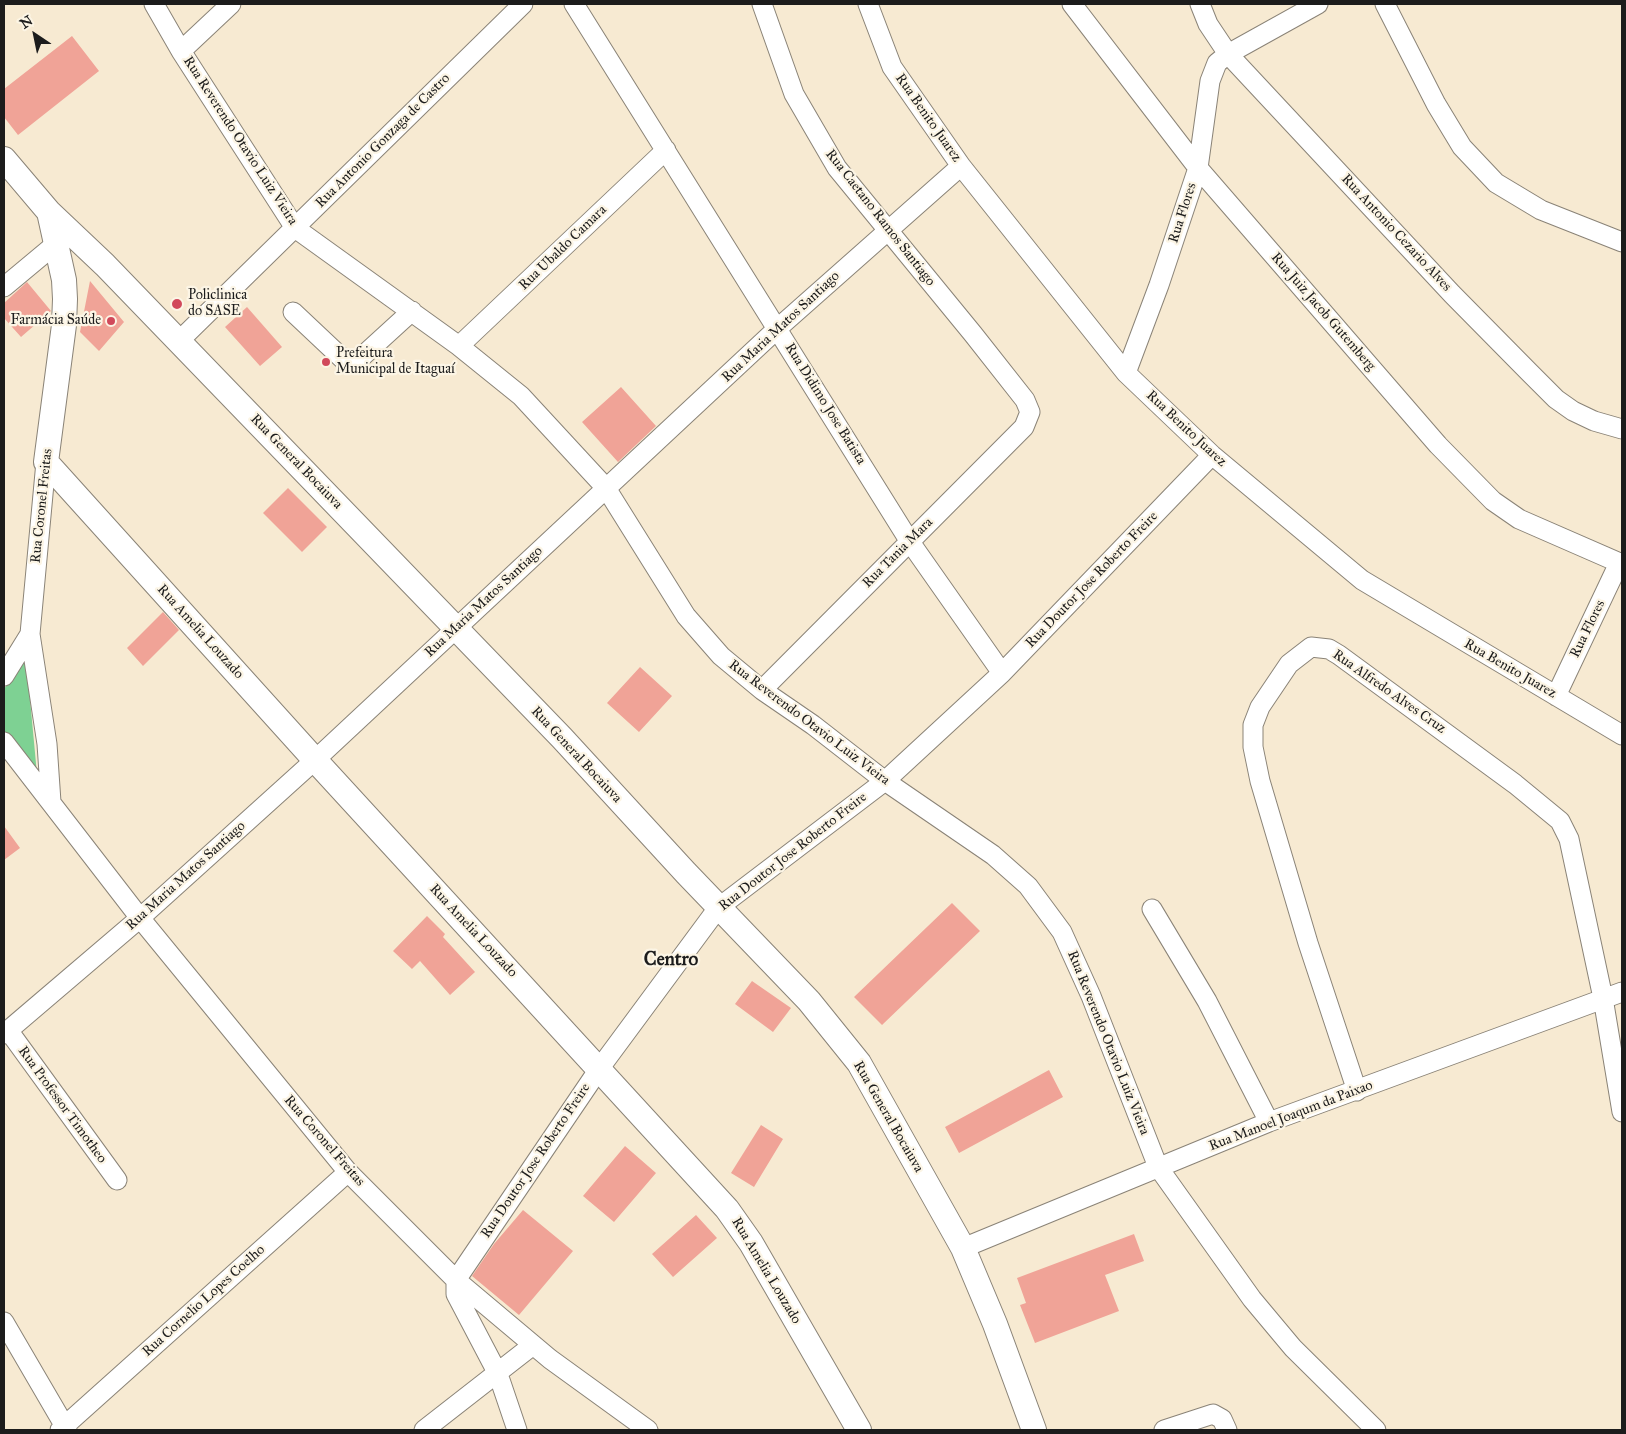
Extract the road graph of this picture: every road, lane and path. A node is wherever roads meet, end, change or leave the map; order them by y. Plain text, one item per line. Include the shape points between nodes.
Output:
1 (154, 4) edge
2 (230, 4) edge
3 (523, 4) edge
4 (574, 4) edge
5 (762, 4) edge
6 (868, 4) edge
7 (1072, 4) edge
8 (1200, 4) edge
9 (1318, 4) edge
10 (1385, 4) edge
11 (181, 51) junction
12 (1228, 54) junction
13 (666, 150) junction
14 (4, 159) edge
15 (961, 166) junction
16 (1198, 168) junction
17 (295, 228) junction
18 (887, 230) junction
19 (63, 238) junction
20 (1622, 242) edge
21 (105, 265) junction
22 (64, 280) junction
23 (4, 287) edge
24 (294, 312) dead end
25 (412, 312) junction
26 (778, 328) junction
27 (179, 341) junction
28 (460, 346) junction
29 (1126, 373) junction
30 (1030, 412) joint
31 (1622, 429) edge
32 (1212, 455) junction
33 (46, 462) junction
34 (606, 488) junction
35 (910, 542) junction
36 (1621, 563) edge
37 (455, 629) junction
38 (30, 634) junction
39 (1002, 673) junction
40 (4, 676) edge
41 (762, 690) junction
42 (1556, 696) junction
43 (1622, 736) edge
44 (4, 742) edge
45 (315, 760) junction
46 (885, 781) junction
47 (51, 802) junction
48 (718, 908) junction
49 (1152, 908) dead end
50 (140, 918) junction
51 (1622, 992) edge
52 (1602, 998) junction
53 (6, 1032) edge
54 (599, 1069) junction
55 (1357, 1091) junction
56 (1622, 1112) edge
57 (1269, 1122) junction
58 (1158, 1167) junction
59 (348, 1172) junction
60 (117, 1180) dead end
61 (963, 1248) junction
62 (456, 1280) junction
63 (4, 1322) edge
64 (533, 1345) junction
65 (498, 1374) junction
66 (64, 1429) edge
67 (424, 1430) edge
68 (517, 1430) edge
69 (648, 1430) edge
70 (859, 1430) edge
71 (1034, 1430) edge
72 (1164, 1430) edge
73 (1227, 1430) edge
74 (1376, 1430) edge

1 - 11 street, Rua Reverendo Otavio Luiz Vieira
2 - 11 street
3 - 17 street, Rua Antonio Gonzaga de Castro
4 - 13 street, Rua Didimo Jose Batista
5 - 18 street, Rua Caetano Ramos Santiago via 794,94 816,134 837,168
6 - 15 street, Rua Benito Juarez via 892,67
7 - 16 street, Rua Juiz Jacob Gutemberg
8 - 12 street, Rua Antonio Cezario Alves via 1208,24
9 - 12 street
10 - 20 street via 1436,104 1462,147 1496,183 1541,210
11 - 17 street, Rua Reverendo Otavio Luiz Vieira
12 - 16 street, Rua Flores via 1217,63 1210,81
12 - 31 street, Rua Antonio Cezario Alves via 1452,294 1556,399 1594,421
13 - 26 street, Rua Didimo Jose Batista
13 - 28 street, Rua Ubaldo Camara
14 - 19 main road, Rua Coronel Freitas via 49,212
15 - 18 street, Rua Maria Matos Santiago
15 - 29 street, Rua Benito Juarez
16 - 29 street, Rua Flores via 1160,285
16 - 36 street, Rua Juiz Jacob Gutemberg via 1438,445 1493,501 1519,519
17 - 25 street, Rua Reverendo Otavio Luiz Vieira
17 - 27 street, Rua Antonio Gonzaga de Castro
18 - 26 street, Rua Maria Matos Santiago
18 - 30 street, Rua Caetano Ramos Santiago via 1025,400
19 - 21 main road, Rua General Bocaiuva
19 - 22 main road, Rua Coronel Freitas
19 - 23 street
21 - 22 main road via 86,263 70,272
21 - 27 main road, Rua General Bocaiuva
22 - 33 main road, Rua Coronel Freitas via 64,325
24 - 25 street via 345,361 356,363
25 - 28 street, Rua Reverendo Otavio Luiz Vieira
26 - 34 street, Rua Maria Matos Santiago
26 - 35 street, Rua Didimo Jose Batista
27 - 37 main road, Rua General Bocaiuva
28 - 34 street, Rua Reverendo Otavio Luiz Vieira via 521,396
29 - 32 street, Rua Benito Juarez
30 - 35 street, Rua Tania Mara via 1024,427
32 - 39 street, Rua Doutor Jose Roberto Freire
32 - 42 street, Rua Benito Juarez via 1362,580
33 - 38 street, Rua Coronel Freitas
33 - 45 main road, Rua Amelia Louzado
34 - 37 street, Rua Maria Matos Santiago
34 - 41 street, Rua Reverendo Otavio Luiz Vieira via 686,616 721,656
35 - 39 street, Rua Didimo Jose Batista
35 - 41 street, Rua Tania Mara
36 - 42 street, Rua Flores
37 - 45 street, Rua Maria Matos Santiago
37 - 48 main road, Rua General Bocaiuva via 562,738
38 - 40 street
38 - 47 street, Rua Coronel Freitas
39 - 46 street, Rua Doutor Jose Roberto Freire
41 - 46 street, Rua Reverendo Otavio Luiz Vieira
42 - 43 street, Rua Benito Juarez
44 - 47 street, Rua Coronel Freitas
45 - 50 street, Rua Maria Matos Santiago
45 - 54 main road, Rua Amelia Louzado
46 - 48 street, Rua Doutor Jose Roberto Freire
46 - 58 street, Rua Reverendo Otavio Luiz Vieira via 993,855 1028,886 1062,932 1091,996
47 - 50 street, Rua Coronel Freitas
48 - 54 street, Rua Doutor Jose Roberto Freire
48 - 61 main road, Rua General Bocaiuva via 810,1001 859,1064
49 - 57 street via 1200,988
50 - 53 street, Rua Maria Matos Santiago
50 - 59 street, Rua Coronel Freitas
51 - 52 street, Rua Manoel Joaqum da Paixao
52 - 55 street, Rua Manoel Joaqum da Paixao
52 - 55 street, Rua Alfredo Alves Cruz via 1569,839 1560,821 1507,778 1329,649 1311,647 1289,664 1260,707 1252,725 1253,747 1308,943
52 - 56 street, Rua Alfredo Alves Cruz
53 - 60 street, Rua Professor Timotheo
54 - 62 street, Rua Doutor Jose Roberto Freire
54 - 70 main road, Rua Amelia Louzado via 692,1168 737,1222
55 - 57 street, Rua Manoel Joaqum da Paixao
57 - 58 street, Rua Manoel Joaqum da Paixao
58 - 61 street, Rua Manoel Joaqum da Paixao
58 - 74 street, Rua Reverendo Otavio Luiz Vieira via 1252,1299 1293,1348
59 - 62 street, Rua Coronel Freitas
59 - 66 street, Rua Cornelio Lopes Coelho
61 - 71 main road, Rua General Bocaiuva
62 - 64 street, Rua Coronel Freitas
62 - 65 street via 456,1294
63 - 66 street
64 - 65 street
64 - 69 street, Rua Coronel Freitas
65 - 67 street
65 - 68 street
72 - 73 street via 1213,1414 1222,1419

